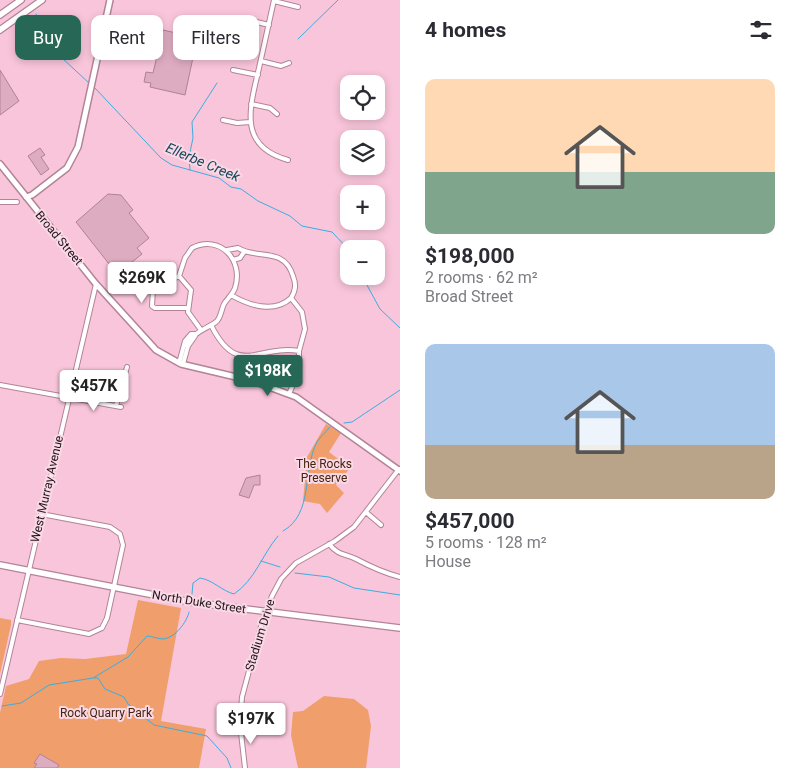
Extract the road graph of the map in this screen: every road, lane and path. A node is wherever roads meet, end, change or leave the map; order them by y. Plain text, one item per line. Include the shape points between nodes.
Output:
1 (21, 0) edge
2 (42, 0) edge
3 (110, 0) edge
4 (274, 1) edge
5 (298, 7) dead end
6 (0, 15) edge
7 (259, 23) edge
8 (269, 25) junction
9 (0, 30) edge
10 (261, 61) junction
11 (290, 63) dead end
12 (233, 70) dead end
13 (258, 75) junction
14 (251, 104) junction
15 (277, 114) dead end
16 (223, 120) dead end
17 (250, 122) junction
18 (288, 160) dead end
19 (0, 164) edge
20 (26, 197) junction
21 (0, 202) edge
22 (17, 202) dead end
23 (227, 250) junction
24 (244, 252) junction
25 (233, 260) junction
26 (179, 276) junction
27 (96, 284) junction
28 (231, 295) junction
29 (291, 298) junction
30 (188, 308) junction
31 (211, 324) junction
32 (201, 330) junction
33 (195, 334) junction
34 (187, 345) junction
35 (299, 351) junction
36 (181, 363) junction
37 (127, 367) dead end
38 (0, 386) edge
39 (289, 394) junction
40 (68, 398) junction
41 (116, 406) junction
42 (121, 407) dead end
43 (400, 470) edge
44 (41, 514) junction
45 (366, 514) junction
46 (381, 525) dead end
47 (329, 544) junction
48 (0, 565) edge
49 (28, 571) junction
50 (400, 577) edge
51 (114, 588) junction
52 (265, 612) junction
53 (17, 620) junction
54 (400, 628) edge
55 (0, 694) edge
56 (245, 768) edge

1 - 6 highway
2 - 9 highway
3 - 20 main road via 79,142 70,162
4 - 5 street
4 - 8 street
7 - 8 street
8 - 10 street
10 - 11 street via 281,66
10 - 13 street
12 - 13 street
13 - 14 street
14 - 15 street via 270,108
14 - 17 street
16 - 17 street
17 - 18 street via 262,147
19 - 20 main road, Broad Street
20 - 27 main road, Broad Street
21 - 22 street
23 - 24 street via 238,248
23 - 25 street
23 - 26 street via 212,244 192,248
24 - 25 street
24 - 29 street via 267,254 286,263 296,283
25 - 28 street via 236,278
26 - 30 street via 192,293
26 - 30 street via 153,288 152,306
27 - 36 main road, Broad Street via 149,345
27 - 40 street, West Murray Avenue
28 - 29 street via 259,306 282,304
28 - 31 street via 219,319
29 - 35 street via 302,312 304,322
30 - 32 street via 189,315
31 - 32 street
31 - 35 street via 225,347 240,355
32 - 33 street
33 - 34 street
33 - 34 street via 191,334
34 - 36 street
35 - 39 street via 299,368
36 - 39 main road, Broad Street via 253,381
37 - 41 street
38 - 40 street
39 - 43 main road, Broad Street
40 - 41 street
40 - 44 street, West Murray Avenue
41 - 42 street
43 - 45 street, Stadium Drive
44 - 49 street, West Murray Avenue
44 - 51 street via 110,527 118,532 123,545
45 - 46 street
45 - 47 street, Stadium Drive
47 - 50 street via 340,555
47 - 52 street, Stadium Drive via 288,570
48 - 49 highway, North Duke Street
49 - 51 highway, North Duke Street
49 - 53 street, West Murray Avenue
51 - 52 highway, North Duke Street
51 - 53 street via 106,623 93,634
52 - 54 highway, North Duke Street
52 - 56 street, Stadium Drive via 242,697 240,724
53 - 55 street, West Murray Avenue

